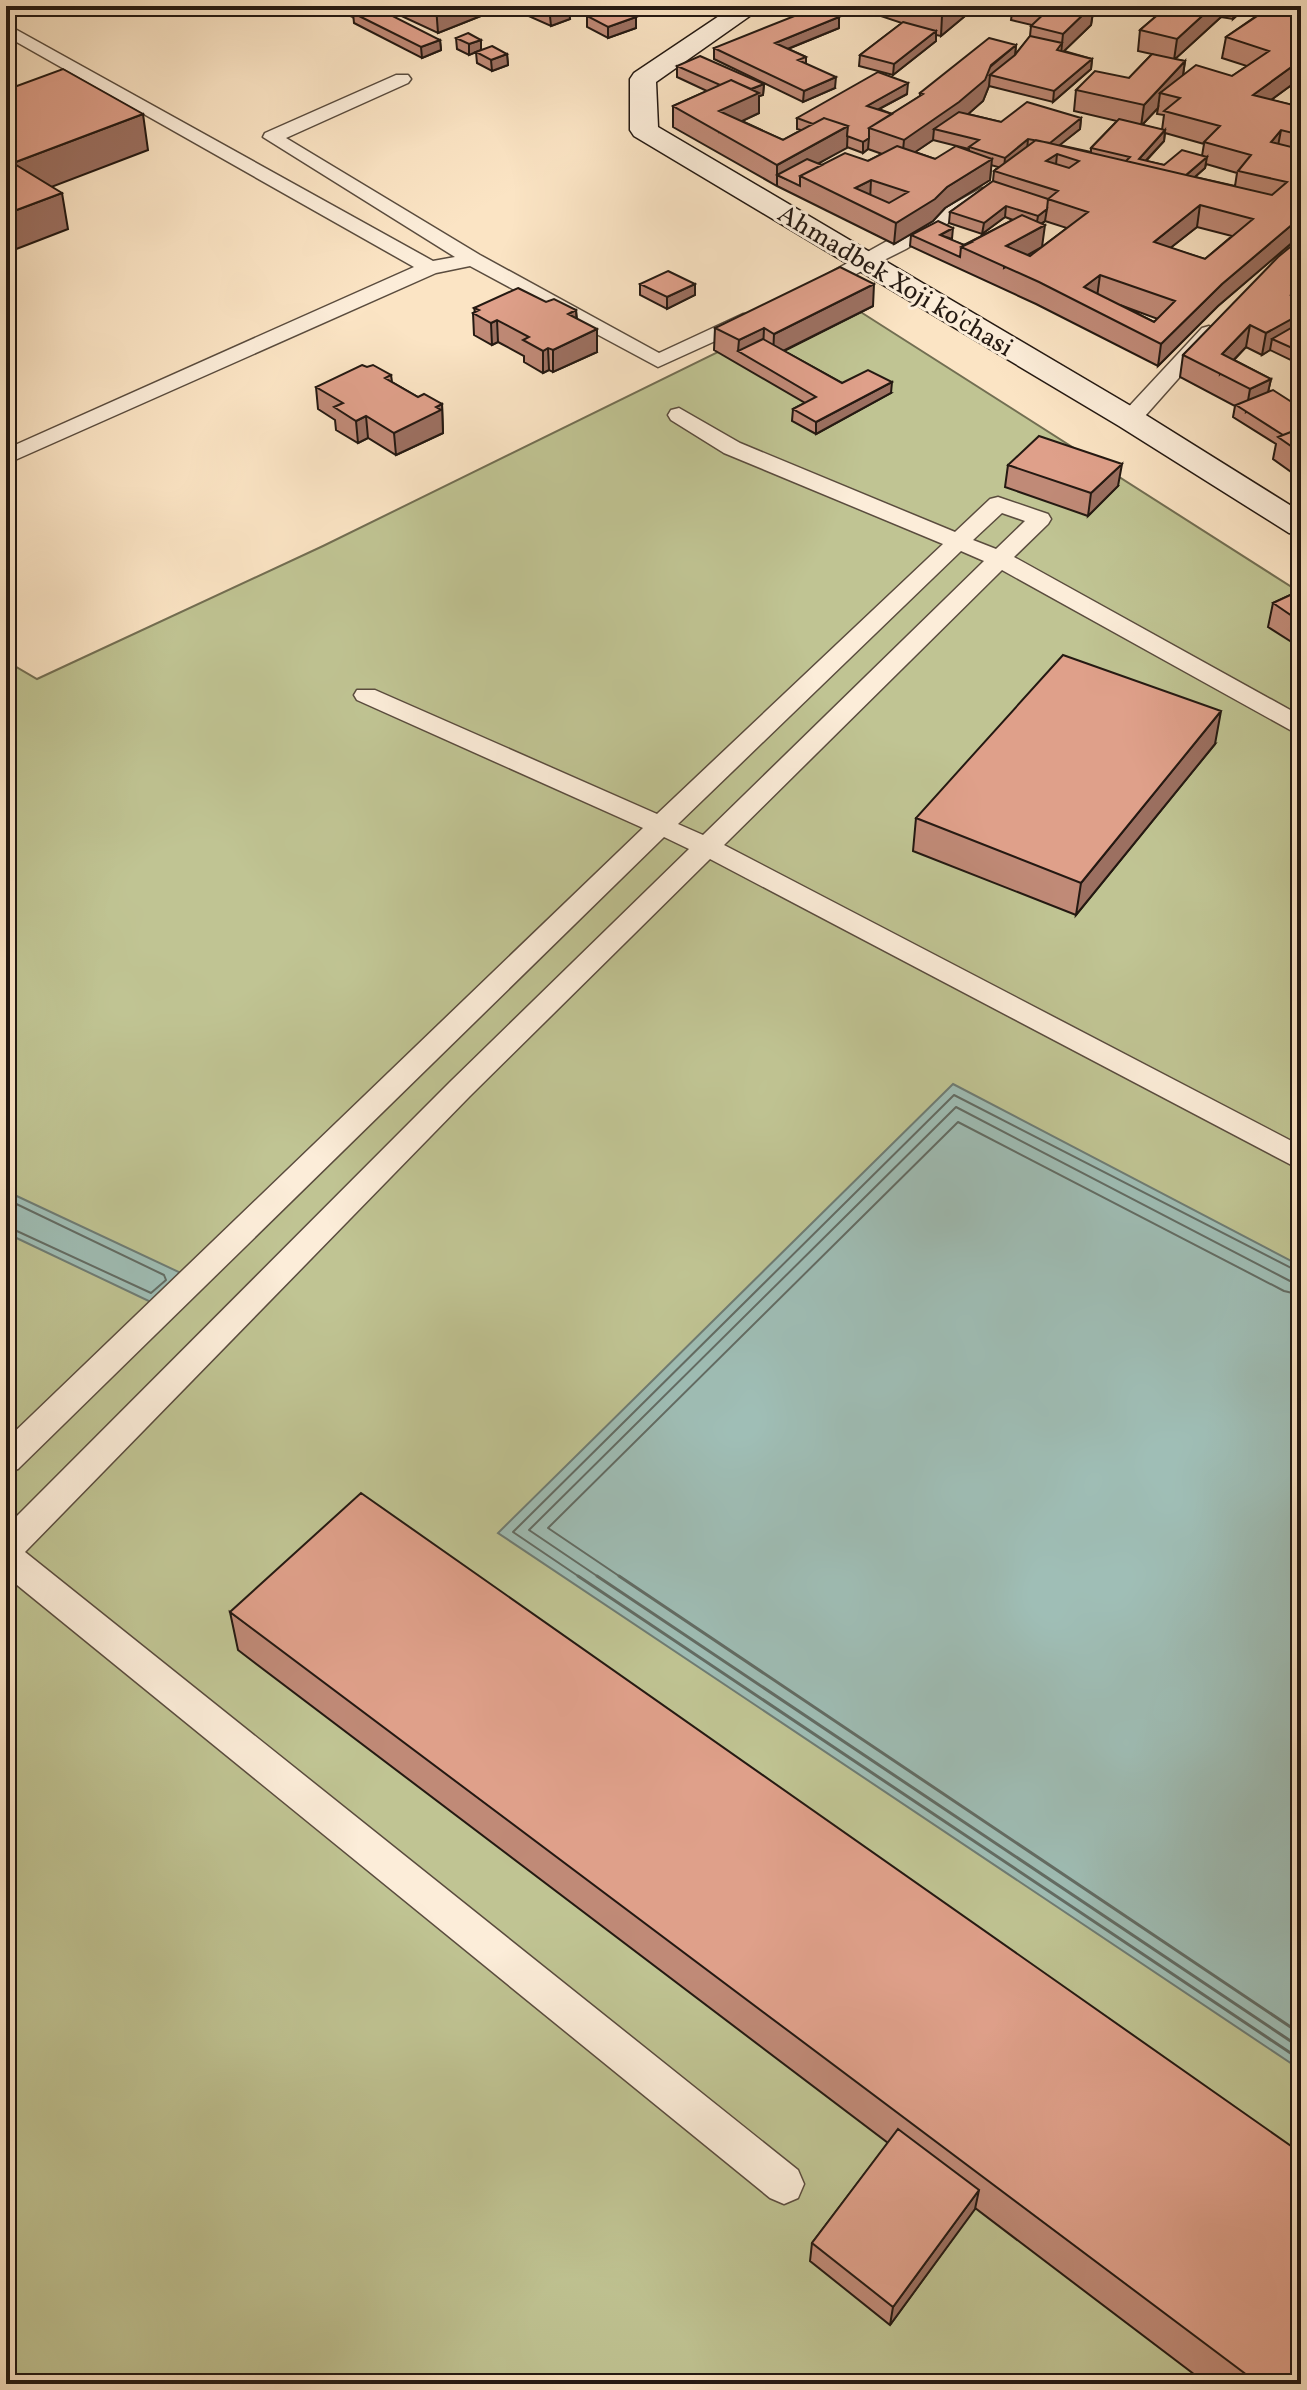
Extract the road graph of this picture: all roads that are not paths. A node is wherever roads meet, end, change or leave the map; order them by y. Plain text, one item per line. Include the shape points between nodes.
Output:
1 (751, 6) edge
2 (6, 29) edge
3 (402, 79) dead end
4 (993, 186) edge
5 (473, 259) junction
6 (868, 263) junction
7 (430, 268) junction
8 (798, 296) edge
9 (770, 309) edge
10 (1220, 320) edge
11 (679, 415) dead end
12 (1130, 419) junction
13 (6, 457) edge
14 (1301, 526) edge
15 (958, 541) junction
16 (1000, 559) junction
17 (366, 695) dead end
18 (1301, 726) edge
19 (659, 826) junction
20 (706, 846) junction
21 (1301, 1159) edge
22 (6, 1460) edge
23 (6, 1549) edge
24 (6, 1556) edge
25 (784, 2184) dead end

1 - 6 street, Ahmadbek Xoji ko'chasi via 643,79 644,130
2 - 7 lane
3 - 5 lane via 272,137
4 - 6 lane
5 - 7 lane
5 - 9 lane via 658,361
6 - 8 lane
6 - 12 street, Ahmadbek Xoji ko'chasi
7 - 13 lane
10 - 12 lane
11 - 15 lane via 732,448
12 - 14 street, Ahmadbek Xoji ko'chasi
15 - 16 lane
15 - 16 lane via 998,504 1040,519
15 - 19 lane
16 - 18 lane
16 - 20 lane
17 - 19 lane
19 - 20 lane
19 - 22 lane
20 - 21 lane
20 - 23 lane
24 - 25 lane

